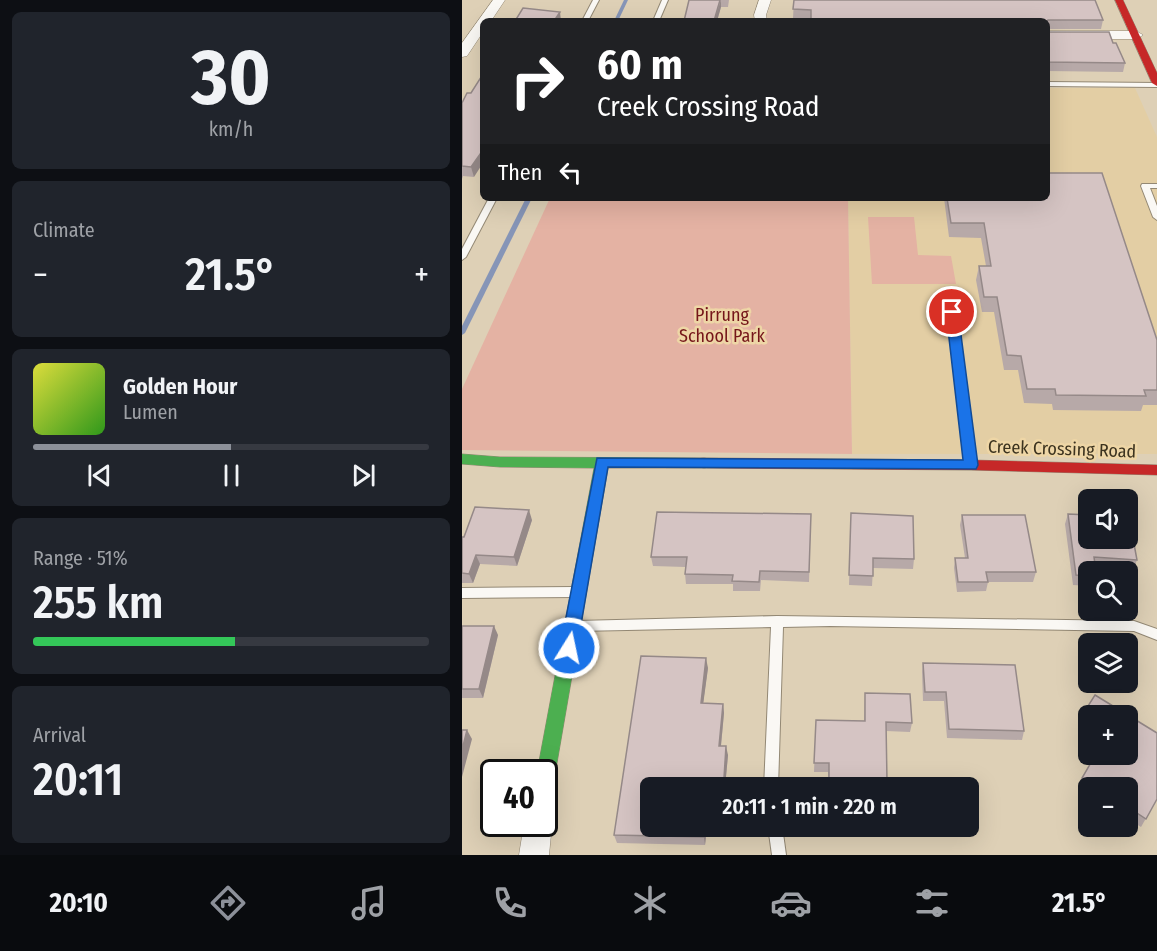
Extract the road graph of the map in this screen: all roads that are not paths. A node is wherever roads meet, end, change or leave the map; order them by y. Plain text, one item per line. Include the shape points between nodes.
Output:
1 (499, 0) edge
2 (596, 0) edge
3 (665, 0) edge
4 (765, 0) edge
5 (1119, 0) edge
6 (487, 18) edge
7 (587, 18) edge
8 (657, 18) edge
9 (760, 18) edge
10 (480, 28) edge
11 (1050, 35) edge
12 (1136, 35) junction
13 (462, 53) edge
14 (1050, 84) edge
15 (1157, 84) edge
16 (1157, 186) edge
17 (491, 201) edge
18 (1157, 217) edge
19 (462, 256) edge
20 (952, 312) dead end
21 (462, 459) edge
22 (602, 462) junction
23 (971, 465) junction
24 (1157, 470) edge
25 (462, 592) edge
26 (578, 592) junction
27 (777, 621) junction
28 (572, 626) junction
29 (1157, 635) edge
30 (549, 759) edge
31 (771, 777) edge
32 (536, 837) edge
33 (777, 837) edge
34 (534, 855) edge
35 (779, 855) edge

1 - 6 street
2 - 7 lane
3 - 8 lane
4 - 9 street
5 - 12 street
10 - 13 street
11 - 12 street
12 - 15 street
14 - 15 lane
16 - 18 lane via 1145,186
17 - 19 lane
20 - 23 lane
21 - 22 street, Creek Crossing Road
22 - 23 street, Creek Crossing Road
22 - 26 street
23 - 24 street, Creek Crossing Road
25 - 26 lane
26 - 28 street
27 - 28 lane
27 - 29 lane via 1134,626
27 - 31 lane
28 - 30 street
32 - 34 street
33 - 35 lane

